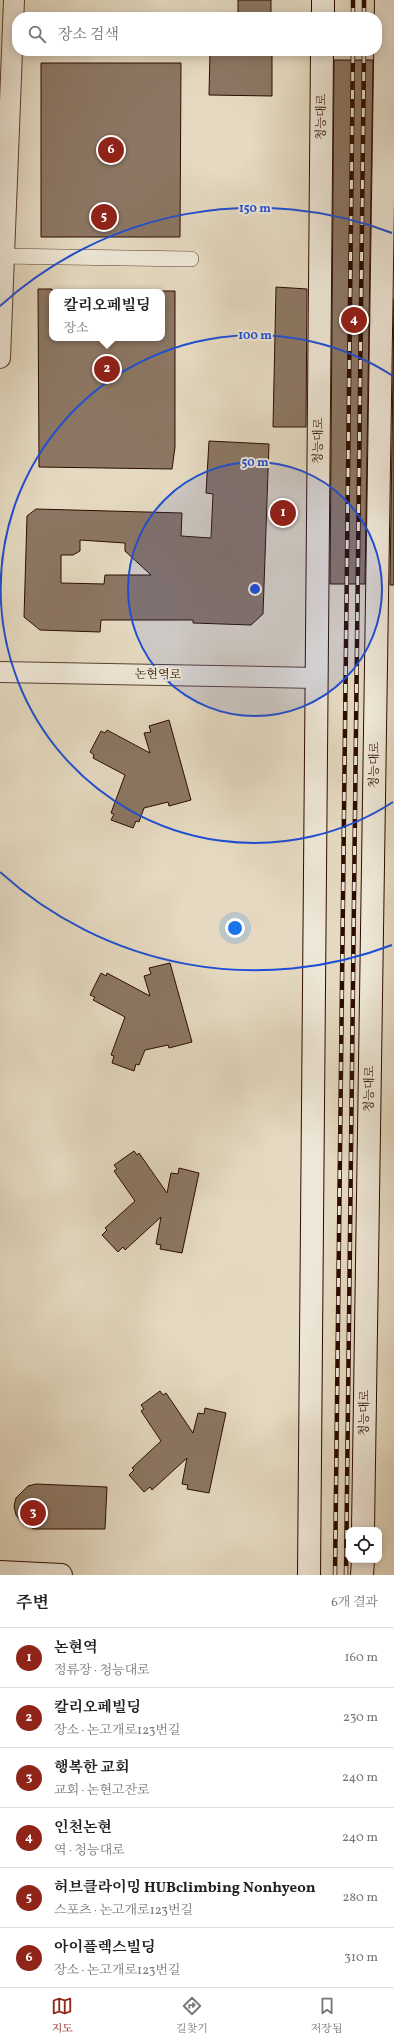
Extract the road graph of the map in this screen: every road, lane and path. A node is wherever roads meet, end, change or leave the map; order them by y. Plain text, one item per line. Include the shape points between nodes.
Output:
1 (14, 0) edge
2 (323, 0) edge
3 (386, 0) edge
4 (13, 12) edge
5 (323, 12) edge
6 (12, 43) edge
7 (322, 56) edge
8 (2, 256) edge
9 (191, 258) dead end
10 (0, 358) edge
11 (0, 672) edge
12 (317, 678) junction
13 (363, 1527) edge
14 (363, 1563) edge
15 (0, 1572) edge
16 (61, 1575) edge
17 (309, 1575) edge
18 (362, 1575) edge

1 - 4 street
2 - 5 main road
3 - 13 main road, 청능대로
6 - 8 street
7 - 12 main road, 청능대로
8 - 9 street
8 - 10 street
11 - 12 street, 논현역로
12 - 17 main road, 청능대로
14 - 18 main road
15 - 16 main road

